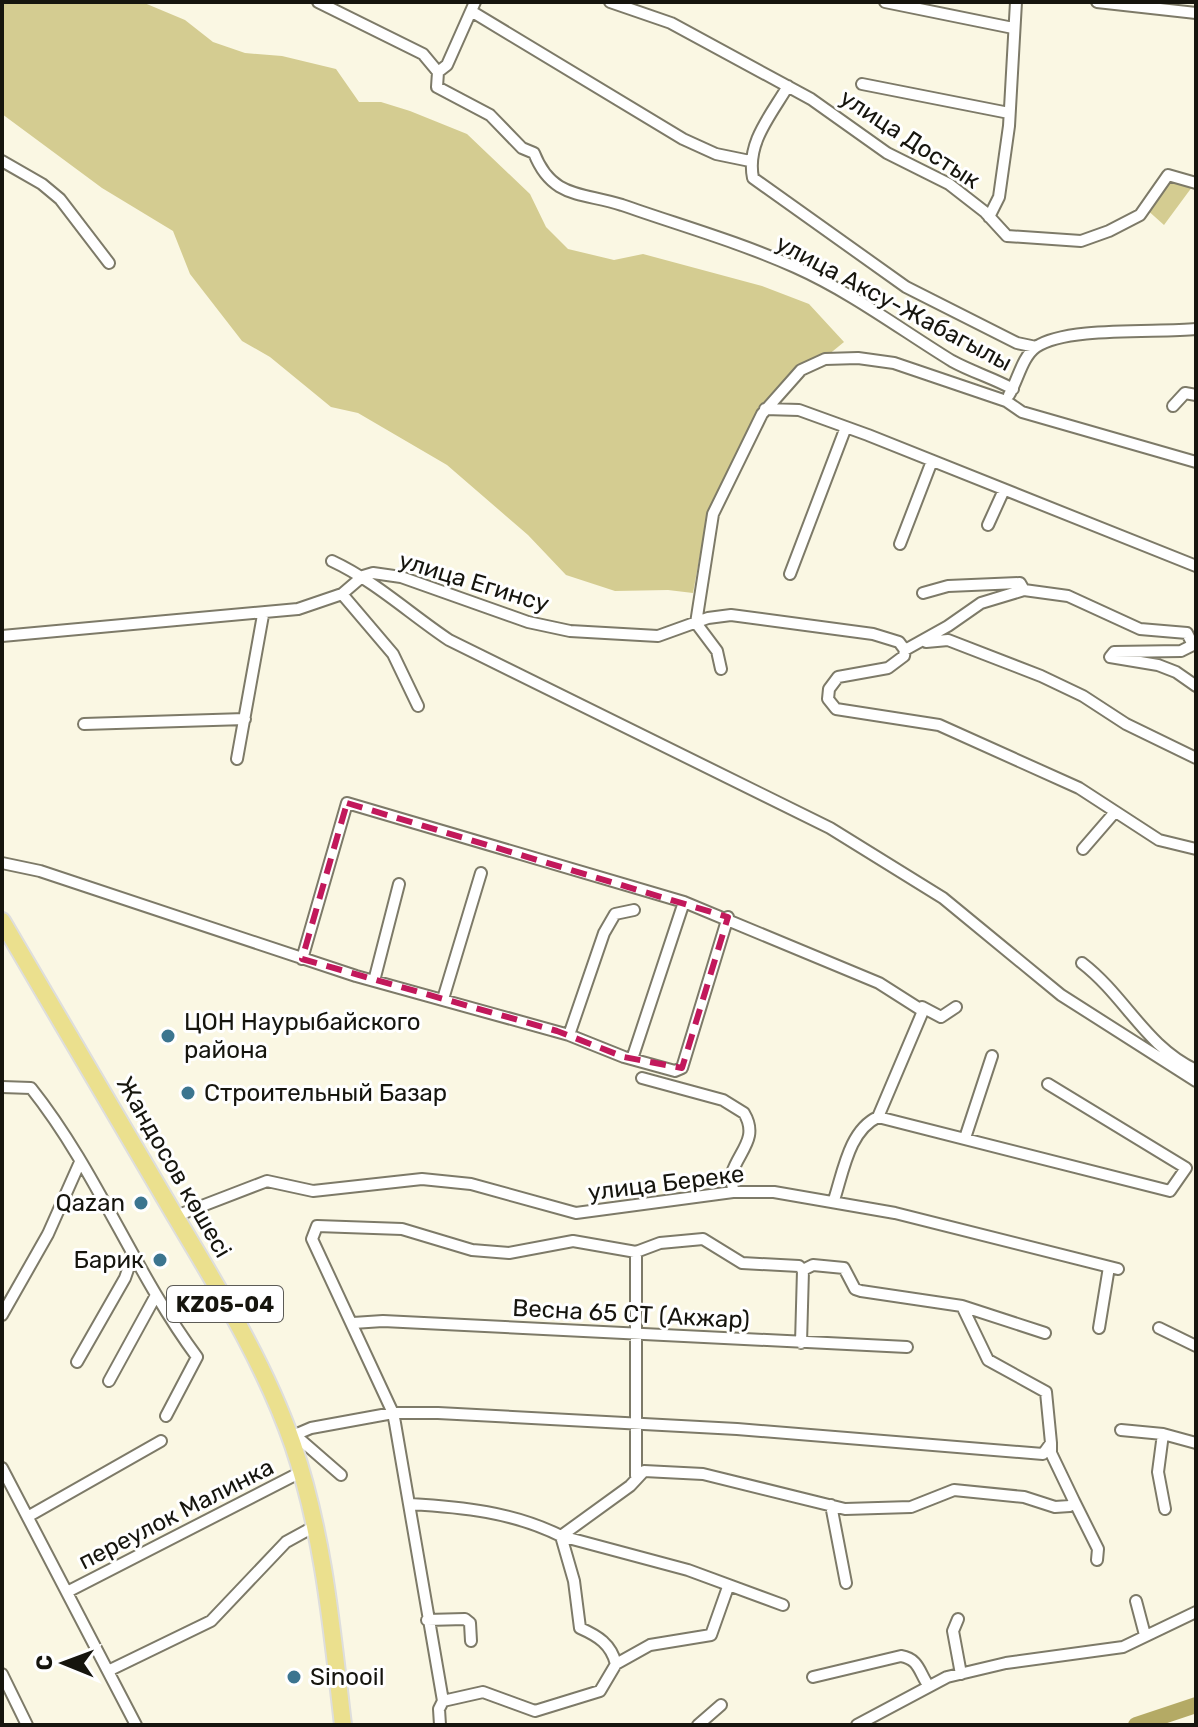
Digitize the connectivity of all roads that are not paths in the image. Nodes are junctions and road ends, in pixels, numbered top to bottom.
1 (318, 2) edge
2 (610, 2) edge
3 (885, 2) edge
4 (1016, 2) edge
5 (1097, 2) edge
6 (624, 4) edge
7 (473, 6) edge
8 (1196, 13) edge
9 (1013, 28) junction
10 (438, 72) junction
11 (862, 84) dead end
12 (788, 86) junction
13 (1009, 113) junction
14 (2, 161) edge
15 (750, 161) junction
16 (1196, 183) edge
17 (989, 217) junction
18 (109, 263) dead end
19 (1196, 329) edge
20 (1032, 351) junction
21 (1013, 389) junction
22 (1196, 395) edge
23 (1006, 401) junction
24 (1173, 406) dead end
25 (765, 409) junction
26 (846, 427) junction
27 (932, 461) junction
28 (1196, 462) edge
29 (1003, 492) junction
30 (988, 525) dead end
31 (900, 544) dead end
32 (332, 561) dead end
33 (1196, 566) edge
34 (790, 574) dead end
35 (363, 576) junction
36 (1024, 590) junction
37 (923, 593) dead end
38 (342, 594) junction
39 (263, 615) junction
40 (696, 623) junction
41 (946, 635) junction
42 (2, 636) edge
43 (909, 648) junction
44 (721, 669) dead end
45 (1196, 686) edge
46 (418, 706) dead end
47 (245, 719) junction
48 (84, 724) dead end
49 (1196, 758) edge
50 (237, 759) dead end
51 (1115, 812) junction
52 (1083, 849) dead end
53 (1196, 849) edge
54 (2, 863) edge
55 (481, 873) dead end
56 (399, 884) dead end
57 (684, 902) junction
58 (634, 910) dead end
59 (728, 917) junction
60 (2, 921) edge
61 (302, 959) junction
62 (1082, 963) dead end
63 (374, 981) junction
64 (443, 999) junction
65 (956, 1007) dead end
66 (924, 1010) junction
67 (569, 1035) junction
68 (992, 1056) dead end
69 (632, 1059) junction
70 (1196, 1070) edge
71 (642, 1078) dead end
72 (1196, 1081) edge
73 (1048, 1084) dead end
74 (2, 1087) edge
75 (878, 1117) junction
76 (965, 1138) junction
77 (80, 1162) junction
78 (733, 1192) junction
79 (834, 1200) junction
80 (176, 1216) junction
81 (636, 1252) junction
82 (133, 1255) junction
83 (803, 1270) junction
84 (155, 1297) junction
85 (962, 1306) junction
86 (2, 1315) edge
87 (353, 1323) junction
88 (1099, 1328) dead end
89 (1159, 1328) dead end
90 (1045, 1333) dead end
91 (636, 1335) junction
92 (801, 1343) junction
93 (1196, 1346) edge
94 (907, 1347) dead end
95 (77, 1362) dead end
96 (109, 1381) dead end
97 (393, 1413) junction
98 (166, 1416) dead end
99 (635, 1423) junction
100 (1121, 1430) dead end
101 (1163, 1434) junction
102 (292, 1436) junction
103 (161, 1441) dead end
104 (1196, 1443) edge
105 (1048, 1456) junction
106 (3, 1469) edge
107 (639, 1471) junction
108 (301, 1472) junction
109 (341, 1475) dead end
110 (1074, 1501) junction
111 (410, 1504) junction
112 (831, 1505) junction
113 (1165, 1509) dead end
114 (29, 1516) junction
115 (315, 1526) junction
116 (561, 1536) junction
117 (1097, 1560) dead end
118 (846, 1583) dead end
119 (728, 1587) junction
120 (69, 1591) junction
121 (1136, 1601) dead end
122 (783, 1605) dead end
123 (1196, 1612) edge
124 (958, 1619) dead end
125 (427, 1620) junction
126 (1145, 1635) junction
127 (471, 1641) dead end
128 (616, 1664) junction
129 (108, 1671) junction
130 (2, 1674) edge
131 (961, 1674) junction
132 (813, 1677) dead end
133 (928, 1685) junction
134 (443, 1701) junction
135 (721, 1705) dead end
136 (27, 1725) edge
137 (136, 1725) edge
138 (343, 1725) edge
139 (440, 1725) edge
140 (698, 1725) edge
141 (857, 1725) edge

1 - 10 street, улица Аксу-Жабагылы
2 - 6 street, улица Достык
3 - 9 street
4 - 9 street
5 - 8 street
6 - 12 street, улица Достык
7 - 10 street
7 - 15 street
9 - 13 street
10 - 21 street, улица Аксу-Жабагылы
11 - 13 street
12 - 15 street
12 - 17 street, улица Достык
13 - 17 street
14 - 18 street
15 - 20 street
16 - 17 street, улица Достык
19 - 20 street
20 - 21 street
21 - 23 street
22 - 24 street
23 - 25 street
23 - 28 street
25 - 26 street
25 - 40 street
26 - 27 street
26 - 34 street
27 - 29 street
27 - 31 street
29 - 30 street
29 - 33 street
32 - 35 street
35 - 38 street, улица Егинсу
35 - 40 street, улица Егинсу
35 - 72 street
36 - 37 street
36 - 41 street
36 - 45 street
38 - 39 street, улица Егинсу
38 - 46 street
39 - 42 street, улица Егинсу
39 - 47 street
40 - 43 street, улица Егинсу
40 - 44 street
41 - 43 street
41 - 49 street
43 - 51 street
47 - 48 street
47 - 50 street
51 - 52 street
51 - 53 street
54 - 61 street
55 - 64 street
56 - 63 street
57 - 59 street
57 - 61 street
57 - 69 street
58 - 67 street
59 - 66 street
59 - 69 street
60 - 80 main road, Жандосов көшесі / KZ05-04
61 - 63 street
62 - 70 street
63 - 64 street
64 - 67 street
65 - 66 street
66 - 75 street
67 - 69 street
68 - 76 street
71 - 78 street
73 - 76 street
74 - 77 street
75 - 76 street
75 - 79 street
77 - 82 street
77 - 86 street
78 - 79 street, улица Береке
78 - 80 street, улица Береке
79 - 88 street, улица Береке
80 - 102 main road, Жандосов көшесі / KZ05-04
81 - 83 street
81 - 87 street
81 - 91 street
82 - 84 street
82 - 95 street
83 - 85 street
83 - 92 street
84 - 96 street
84 - 98 street
85 - 90 street
85 - 105 street
87 - 91 street, Весна 65 СТ (Акжар)
87 - 97 street
89 - 93 street
91 - 92 street, Весна 65 СТ (Акжар)
91 - 99 street
92 - 94 street, Весна 65 СТ (Акжар)
97 - 99 street
97 - 102 street
97 - 111 street
99 - 105 street
99 - 107 street
100 - 101 street
101 - 104 street
101 - 113 street
102 - 108 main road, Жандосов көшесі / KZ05-04
102 - 109 street
103 - 114 street
105 - 110 street
106 - 114 street
107 - 112 street
107 - 116 street
108 - 115 main road, Жандосов көшесі / KZ05-04
108 - 120 street, переулок Малинка
110 - 112 street
110 - 117 street
111 - 116 street
111 - 125 street
112 - 118 street
114 - 120 street
115 - 129 street
115 - 138 main road, Жандосов көшесі / KZ05-04
116 - 119 street
116 - 128 street
119 - 122 street
119 - 128 street
120 - 129 street
121 - 126 street
123 - 126 street
124 - 131 street
125 - 127 street
125 - 134 street
126 - 131 street
128 - 134 street
129 - 137 street
130 - 136 street
131 - 133 street
132 - 133 street
133 - 141 street
134 - 139 street
135 - 140 street

